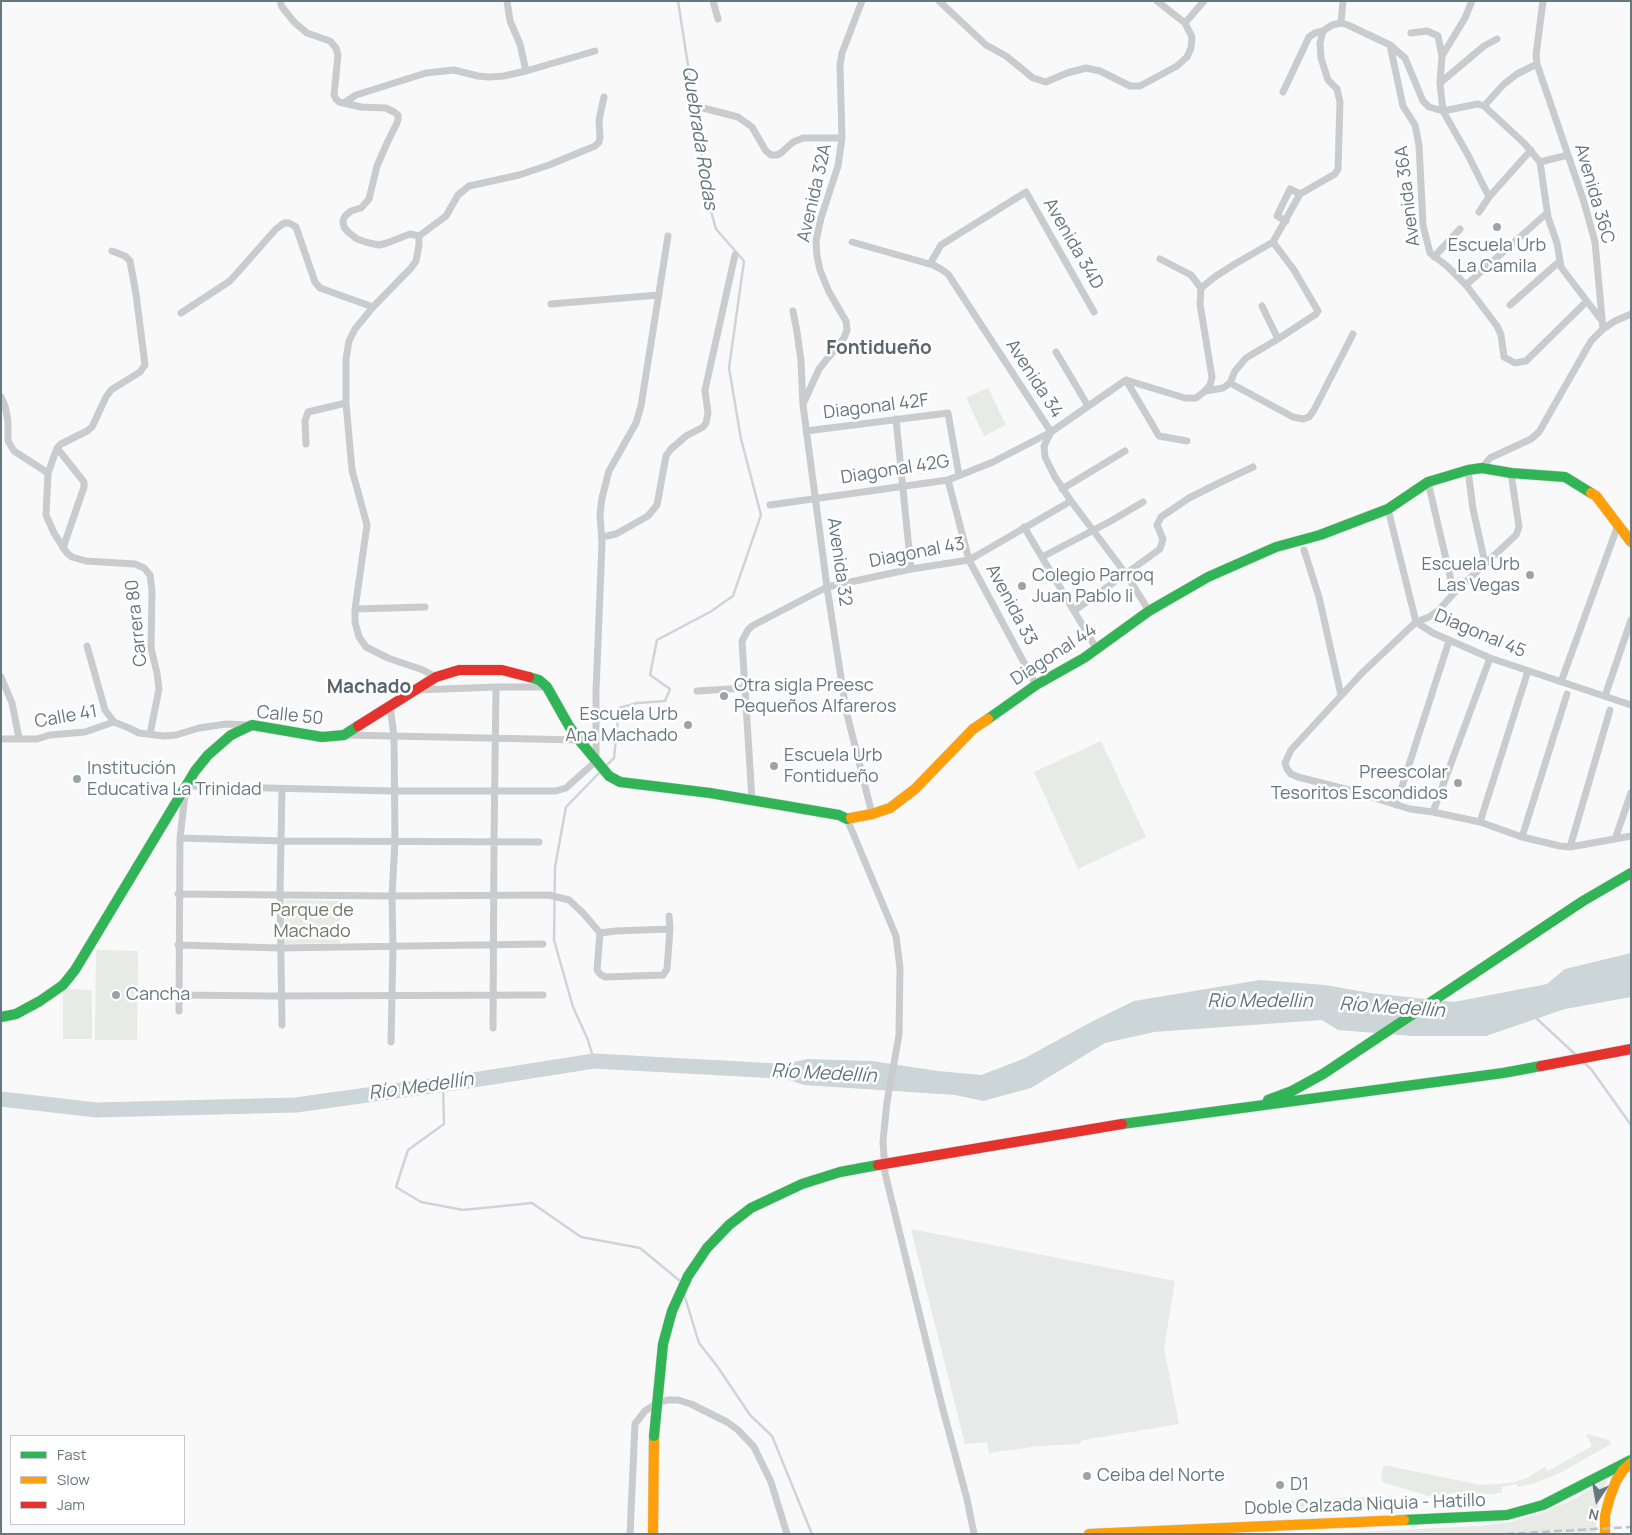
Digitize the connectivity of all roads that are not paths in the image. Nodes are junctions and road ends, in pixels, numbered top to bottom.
1 (280, 1) edge
2 (507, 1) edge
3 (713, 1) edge
4 (862, 1) edge
5 (939, 1) edge
6 (1157, 1) edge
7 (1204, 1) edge
8 (1343, 1) edge
9 (1472, 1) edge
10 (1543, 1) edge
11 (718, 19) dead end
12 (1340, 23) junction
13 (1185, 24) junction
14 (1323, 31) junction
15 (1411, 33) dead end
16 (1497, 39) dead end
17 (1390, 45) junction
18 (595, 51) dead end
19 (1442, 56) junction
20 (1537, 64) junction
21 (526, 71) junction
22 (1440, 83) junction
23 (1283, 92) dead end
24 (604, 97) dead end
25 (344, 103) junction
26 (1484, 106) junction
27 (703, 108) dead end
28 (1443, 111) junction
29 (842, 138) junction
30 (1531, 150) junction
31 (1568, 155) junction
32 (1540, 162) junction
33 (1300, 194) junction
34 (1489, 197) junction
35 (1479, 212) dead end
36 (1547, 212) junction
37 (1286, 221) junction
38 (1460, 229) dead end
39 (419, 236) junction
40 (668, 236) dead end
41 (852, 242) dead end
42 (1273, 242) junction
43 (112, 251) dead end
44 (735, 255) dead end
45 (1434, 257) junction
46 (1160, 258) dead end
47 (1560, 261) junction
48 (930, 264) junction
49 (1466, 285) junction
50 (1201, 288) junction
51 (659, 294) junction
52 (1586, 302) junction
53 (551, 304) dead end
54 (1510, 305) dead end
55 (1262, 306) dead end
56 (373, 307) junction
57 (793, 311) dead end
58 (1094, 312) dead end
59 (181, 313) dead end
60 (1631, 314) edge
61 (1603, 325) junction
62 (1353, 334) dead end
63 (1278, 339) junction
64 (1056, 352) dead end
65 (1126, 380) junction
66 (1230, 383) junction
67 (1205, 391) junction
68 (1, 397) edge
69 (346, 403) junction
70 (803, 405) junction
71 (1088, 406) junction
72 (896, 420) junction
73 (806, 431) junction
74 (1051, 432) junction
75 (1187, 441) dead end
76 (306, 444) dead end
77 (57, 448) junction
78 (1125, 451) dead end
79 (1253, 467) dead end
80 (1482, 468) junction
81 (1468, 470) junction
82 (48, 473) junction
83 (1511, 473) junction
84 (959, 475) junction
85 (948, 480) junction
86 (1428, 482) junction
87 (904, 487) junction
88 (1062, 489) junction
89 (816, 498) junction
90 (1071, 502) junction
91 (1143, 502) dead end
92 (770, 505) dead end
93 (1388, 509) junction
94 (1618, 525) junction
95 (1024, 527) junction
96 (1094, 530) junction
97 (602, 537) junction
98 (1631, 542) edge
99 (63, 548) junction
100 (1304, 550) dead end
101 (1042, 557) junction
102 (969, 560) junction
103 (1485, 563) junction
104 (911, 569) junction
105 (1126, 574) junction
106 (827, 587) junction
107 (1454, 593) junction
108 (425, 607) dead end
109 (354, 609) junction
110 (1074, 611) junction
111 (1149, 611) junction
112 (1631, 620) edge
113 (1416, 622) junction
114 (1449, 641) junction
115 (88, 646) dead end
116 (1096, 648) junction
117 (1490, 658) junction
118 (1528, 671) junction
119 (1, 677) edge
120 (436, 677) junction
121 (1561, 682) junction
122 (1036, 685) junction
123 (496, 687) junction
124 (547, 687) junction
125 (745, 688) junction
126 (417, 690) junction
127 (697, 691) dead end
128 (1567, 694) dead end
129 (1341, 695) junction
130 (1605, 696) junction
131 (1631, 705) edge
132 (390, 706) junction
133 (1610, 710) dead end
134 (114, 722) junction
135 (252, 725) junction
136 (150, 734) junction
137 (344, 735) junction
138 (394, 736) junction
139 (19, 738) junction
140 (496, 738) junction
141 (1, 739) edge
142 (579, 740) junction
143 (598, 764) junction
144 (186, 786) junction
145 (282, 789) junction
146 (393, 791) junction
147 (495, 792) junction
148 (1631, 793) edge
149 (752, 800) junction
150 (1396, 805) junction
151 (1433, 812) junction
152 (872, 814) junction
153 (847, 818) junction
154 (1480, 822) junction
155 (1631, 836) edge
156 (1522, 837) junction
157 (180, 838) junction
158 (1616, 839) junction
159 (282, 840) junction
160 (394, 841) junction
161 (494, 842) junction
162 (539, 842) dead end
163 (1570, 847) junction
164 (1631, 872) edge
165 (178, 894) junction
166 (280, 894) junction
167 (392, 896) junction
168 (493, 896) junction
169 (669, 916) dead end
170 (670, 929) junction
171 (600, 933) junction
172 (543, 944) dead end
173 (178, 945) junction
174 (494, 946) junction
175 (393, 947) junction
176 (280, 948) junction
177 (179, 995) junction
178 (392, 995) junction
179 (493, 995) junction
180 (543, 995) dead end
181 (280, 996) junction
182 (179, 1011) dead end
183 (1, 1017) edge
184 (282, 1025) dead end
185 (493, 1028) dead end
186 (391, 1042) dead end
187 (1631, 1049) edge
188 (1254, 1106) junction
189 (1631, 1461) edge
190 (630, 1534) edge
191 (653, 1534) edge
192 (787, 1534) edge
193 (974, 1534) edge
194 (1089, 1534) edge
195 (1605, 1534) edge

1 - 25 street
2 - 21 street
3 - 11 street
4 - 29 street, Avenida 32A
5 - 13 street
6 - 13 street
7 - 13 street
8 - 12 street
9 - 19 street
10 - 20 street, Avenida 36C
12 - 14 street
12 - 17 street
14 - 23 street
14 - 33 street
15 - 19 street
16 - 22 street
17 - 28 street
17 - 45 street, Avenida 36A
18 - 21 street
19 - 22 street
20 - 26 street
20 - 31 street, Avenida 36C
21 - 25 street
22 - 28 street
24 - 39 street
25 - 39 street
26 - 28 street
26 - 30 street
27 - 29 street
28 - 34 street
29 - 70 street, Avenida 32A
30 - 32 street
30 - 34 street
31 - 32 street
31 - 61 street, Avenida 36C
32 - 36 street
33 - 37 street
33 - 37 street
34 - 35 street
36 - 47 street
36 - 49 street
37 - 42 street
38 - 45 street
39 - 56 street
40 - 51 street
41 - 48 street, Avenida 34
42 - 50 street
42 - 63 street
43 - 77 street
44 - 97 street
45 - 49 street, Avenida 36A
46 - 50 street
47 - 52 street
47 - 54 street
48 - 58 street, Avenida 34D
48 - 74 street, Avenida 34
49 - 52 street, Avenida 36A
50 - 67 street
51 - 53 street
51 - 97 street
52 - 61 street
55 - 63 street
56 - 59 street
56 - 69 street
57 - 70 street, Avenida 32
60 - 61 street
61 - 80 street
62 - 66 street
63 - 66 street
64 - 71 street
65 - 67 street
65 - 71 street, Diagonal 42G
65 - 75 street
66 - 67 street
68 - 82 street
69 - 76 street
69 - 109 street
70 - 73 street, Avenida 32
71 - 74 street, Diagonal 42G
72 - 73 street, Diagonal 42F
72 - 84 street, Diagonal 42F
72 - 87 street
73 - 89 street, Avenida 32
74 - 84 street, Diagonal 42G
74 - 88 street, Avenida 34
77 - 82 street
77 - 99 street
78 - 88 street
79 - 105 street
80 - 81 main road, Diagonal 44
80 - 83 main road, Diagonal 44
81 - 86 main road, Diagonal 44
81 - 103 street
82 - 99 street
83 - 94 main road, Diagonal 44
83 - 103 street
84 - 85 street, Diagonal 42G
85 - 87 street, Diagonal 42G
85 - 102 street, Avenida 33
86 - 93 main road, Diagonal 44
86 - 107 street
87 - 89 street, Diagonal 42G
87 - 104 street
88 - 90 street, Avenida 34
89 - 92 street, Diagonal 42G
89 - 106 street, Avenida 32
90 - 95 street, Diagonal 43
90 - 96 street, Avenida 34
91 - 96 street
93 - 111 main road, Diagonal 44
93 - 113 street
94 - 98 main road, Diagonal 44
94 - 121 street
95 - 101 street
95 - 102 street, Diagonal 43
96 - 101 street
96 - 105 street, Avenida 34
97 - 143 street
99 - 136 street, Carrera 80
100 - 129 street
101 - 110 street
102 - 104 street, Diagonal 43
102 - 122 street, Avenida 33
103 - 107 street
104 - 106 street, Diagonal 43
105 - 110 street
105 - 111 street, Avenida 34
106 - 125 street, Diagonal 43
106 - 152 street, Avenida 32
107 - 113 street
108 - 109 street
109 - 120 street
110 - 116 street
111 - 116 main road, Diagonal 44
112 - 130 street
113 - 114 street, Diagonal 45
113 - 129 street, Diagonal 45
114 - 117 street, Diagonal 45
114 - 150 street
115 - 134 street
116 - 122 main road, Diagonal 44
117 - 118 street, Diagonal 45
117 - 151 street
118 - 121 street, Diagonal 45
118 - 154 street
119 - 139 street
120 - 124 main road, Calle 50
120 - 126 main road, Calle 50
121 - 130 street, Diagonal 45
122 - 152 main road, Diagonal 44
123 - 124 street
123 - 126 street
123 - 140 street
124 - 142 main road
125 - 127 street
125 - 149 street
126 - 132 main road, Calle 50
128 - 156 street
129 - 150 street, Diagonal 45
130 - 131 street, Diagonal 45
132 - 137 main road, Calle 50
132 - 138 street
133 - 163 street
134 - 136 street, Calle 41
134 - 139 street, Calle 41
135 - 136 street, Calle 41
135 - 137 main road, Calle 50
135 - 144 main road, Calle 50
137 - 138 street
138 - 140 street
138 - 146 street
139 - 141 street, Calle 41
140 - 142 street
140 - 147 street
142 - 143 main road
143 - 147 street
143 - 149 main road, Diagonal 44
144 - 145 street
144 - 157 street
144 - 183 main road, Calle 50
145 - 146 street
145 - 159 street
146 - 147 street
146 - 160 street
147 - 161 street
148 - 158 street
149 - 153 main road, Diagonal 44
150 - 151 street
151 - 154 street
152 - 153 main road, Diagonal 44
153 - 193 street
154 - 156 street
155 - 158 street
156 - 163 street
157 - 159 street
157 - 165 street
158 - 163 street
159 - 160 street
159 - 166 street
160 - 161 street
160 - 167 street
161 - 162 street
161 - 168 street
164 - 188 main road
165 - 166 street
165 - 173 street
166 - 167 street
166 - 176 street
167 - 168 street
167 - 175 street
168 - 171 street
168 - 174 street
169 - 170 street
170 - 171 street
170 - 171 street
172 - 174 street
173 - 176 street
173 - 177 street
174 - 175 street
174 - 179 street
175 - 176 street
175 - 178 street
176 - 181 street
177 - 181 street
177 - 182 street
178 - 179 street
178 - 181 street
178 - 186 street
179 - 180 street
179 - 185 street
181 - 184 street
187 - 188 main road
188 - 191 main road, bridge
189 - 194 main road, Doble Calzada Niquia - Hatillo
189 - 195 main road
190 - 192 street

